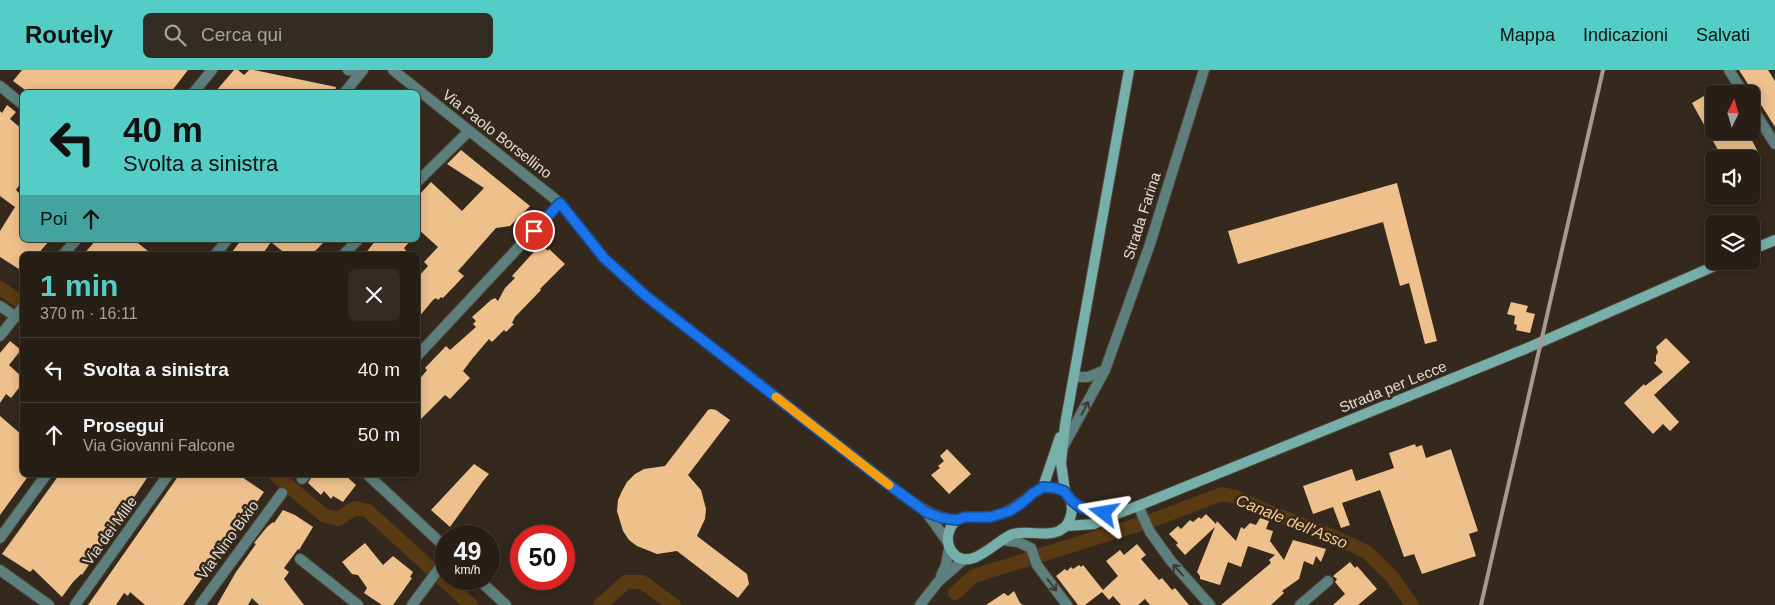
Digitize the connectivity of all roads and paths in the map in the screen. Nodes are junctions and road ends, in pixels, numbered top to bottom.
1 (212, 70) edge
2 (348, 70) edge
3 (392, 70) edge
4 (1129, 70) edge
5 (1204, 70) edge
6 (1729, 70) edge
7 (362, 71) edge
8 (1738, 85) edge
9 (0, 86) edge
10 (196, 90) edge
11 (347, 90) edge
12 (417, 90) edge
13 (420, 92) edge
14 (20, 102) edge
15 (1760, 120) edge
16 (469, 131) junction
17 (1775, 144) edge
18 (420, 179) edge
19 (560, 203) junction
20 (74, 242) edge
21 (225, 242) edge
22 (356, 242) edge
23 (1774, 243) edge
24 (1760, 247) edge
25 (66, 252) edge
26 (217, 252) edge
27 (346, 252) edge
28 (1705, 270) edge
29 (0, 306) edge
30 (20, 312) edge
31 (0, 336) edge
32 (420, 352) edge
33 (1105, 370) junction
34 (1075, 377) junction
35 (1065, 425) junction
36 (1064, 445) junction
37 (45, 477) edge
38 (167, 477) edge
39 (370, 477) edge
40 (1043, 487) junction
41 (1064, 491) junction
42 (282, 493) dead end
43 (1071, 500) junction
44 (1140, 511) junction
45 (926, 512) junction
46 (1116, 514) junction
47 (957, 520) junction
48 (1067, 526) junction
49 (0, 538) edge
50 (435, 538) edge
51 (1002, 540) junction
52 (948, 545) junction
53 (300, 559) dead end
54 (963, 560) junction
55 (0, 570) edge
56 (435, 574) edge
57 (1328, 581) dead end
58 (938, 582) junction
59 (490, 590) edge
60 (49, 605) edge
61 (75, 605) edge
62 (200, 605) edge
63 (358, 605) edge
64 (412, 605) edge
65 (506, 605) edge
66 (920, 605) edge
67 (1067, 605) edge
68 (1210, 605) edge
69 (1300, 605) edge

1 - 10 street
2 - 7 street
3 - 12 street, Via Paolo Borsellino
4 - 34 main road
5 - 33 street, Strada Farina
6 - 8 street
7 - 11 street
9 - 14 street
13 - 16 street, Via Paolo Borsellino
15 - 17 street
16 - 18 street
16 - 19 street, Via Paolo Borsellino
19 - 32 street
19 - 45 street, Via Paolo Borsellino
20 - 25 street
21 - 26 street
22 - 27 street
23 - 24 main road
28 - 44 main road, Strada per Lecce
29 - 30 street
30 - 31 street
33 - 34 street
36 -> 33 street, Strada Farina
34 - 35 main road
35 - 36 main road
35 - 40 main road
36 - 41 main road
37 - 49 street
38 - 61 street, Via dei Mille
39 - 50 street
40 - 41 main road
40 - 47 main road
41 - 43 main road
42 - 62 street, Via Nino Bixio
43 - 46 main road
43 - 48 main road
44 - 46 main road, Strada per Lecce
68 -> 44 street
45 - 47 street
45 - 52 street
46 - 48 main road, Strada per Lecce
47 - 52 main road
48 - 51 main road, Strada per Lecce
51 - 54 main road, Strada per Lecce
51 -> 67 street
52 - 54 main road
52 - 58 street
53 - 63 street
54 - 58 street
55 - 60 street
56 - 64 street
57 - 69 street
58 - 66 street
59 - 65 street

